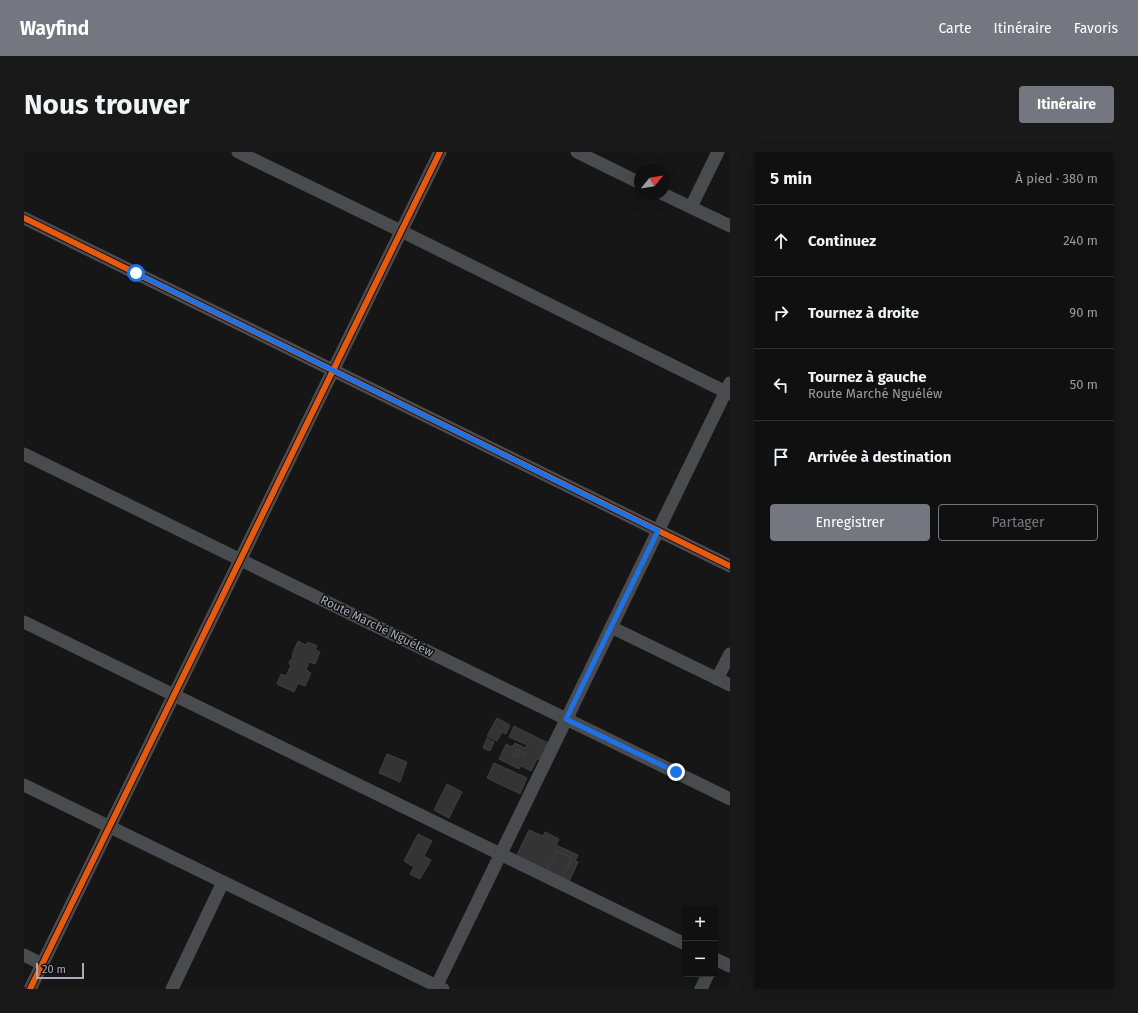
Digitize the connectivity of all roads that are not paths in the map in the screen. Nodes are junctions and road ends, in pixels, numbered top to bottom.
1 (238, 152) edge
2 (440, 152) edge
3 (577, 152) edge
4 (718, 152) edge
5 (591, 155) edge
6 (634, 180) edge
7 (670, 197) edge
8 (690, 207) junction
9 (24, 218) edge
10 (730, 226) edge
11 (401, 231) junction
12 (333, 370) junction
13 (729, 390) edge
14 (24, 454) edge
15 (658, 531) junction
16 (240, 560) junction
17 (730, 566) edge
18 (24, 622) edge
19 (611, 627) junction
20 (730, 654) edge
21 (717, 679) junction
22 (730, 685) edge
23 (174, 695) junction
24 (566, 719) junction
25 (24, 784) edge
26 (730, 799) edge
27 (110, 826) junction
28 (500, 854) junction
29 (223, 882) junction
30 (682, 943) edge
31 (24, 956) edge
32 (718, 960) edge
33 (42, 964) junction
34 (730, 966) edge
35 (707, 977) edge
36 (438, 988) edge
37 (30, 989) edge
38 (172, 989) edge
39 (701, 989) edge

1 - 11 street
2 - 11 street
3 - 5 street
4 - 8 street
5 - 6 street
7 - 8 street
8 - 10 street
9 - 12 street
11 - 12 street
11 - 13 street
12 - 15 street
12 - 16 street
13 - 15 street
14 - 16 street, Route Marché Nguéléw
15 - 17 street
15 - 19 street
16 - 23 street
16 - 24 street, Route Marché Nguéléw
18 - 23 street
19 - 21 street
19 - 24 street
20 - 21 street
21 - 22 street
23 - 27 street
23 - 28 street
24 - 26 street, Route Marché Nguéléw
24 - 28 street
25 - 27 street
27 - 29 street
27 - 33 street
28 - 30 street
28 - 36 street
29 - 36 street
29 - 38 street
31 - 33 street
32 - 34 street
33 - 37 street
35 - 39 street

